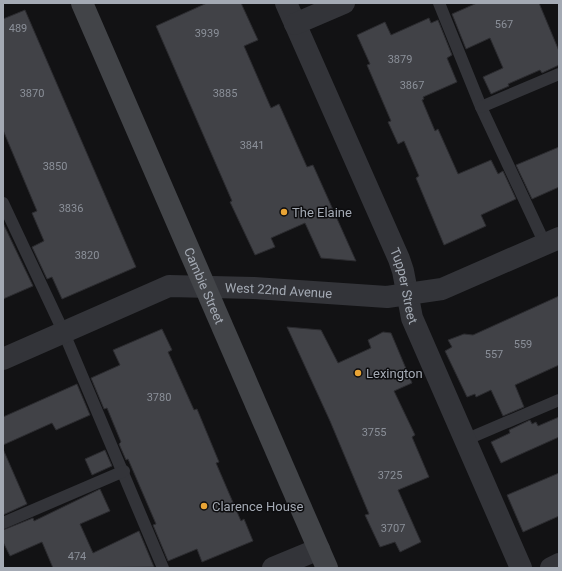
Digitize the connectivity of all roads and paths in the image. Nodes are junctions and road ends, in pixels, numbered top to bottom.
1 (82, 3) edge
2 (286, 3) edge
3 (344, 3) edge
4 (439, 3) edge
5 (295, 24) junction
6 (559, 74) edge
7 (481, 107) junction
8 (3, 202) edge
9 (552, 241) edge
10 (206, 288) junction
11 (408, 294) junction
12 (64, 333) junction
13 (3, 359) edge
14 (559, 400) edge
15 (465, 440) junction
16 (124, 471) junction
17 (3, 523) edge
18 (323, 558) edge
19 (559, 564) edge
20 (163, 568) edge
21 (273, 568) edge
22 (521, 568) edge
23 (551, 568) edge

1 - 10 main road, Cambie Street
2 - 5 street, Tupper Street
3 - 5 street
4 - 7 lane
5 - 11 street, Tupper Street
6 - 7 lane
7 - 9 lane
8 - 12 lane
9 - 11 street, West 22nd Avenue
10 - 11 street, West 22nd Avenue
10 - 12 street, West 22nd Avenue
10 - 18 main road, Cambie Street
11 - 15 street, Tupper Street
12 - 13 street, West 22nd Avenue
12 - 16 lane
14 - 15 lane
15 - 22 street, Tupper Street
16 - 17 lane
16 - 20 lane
18 - 21 street
19 - 23 street

